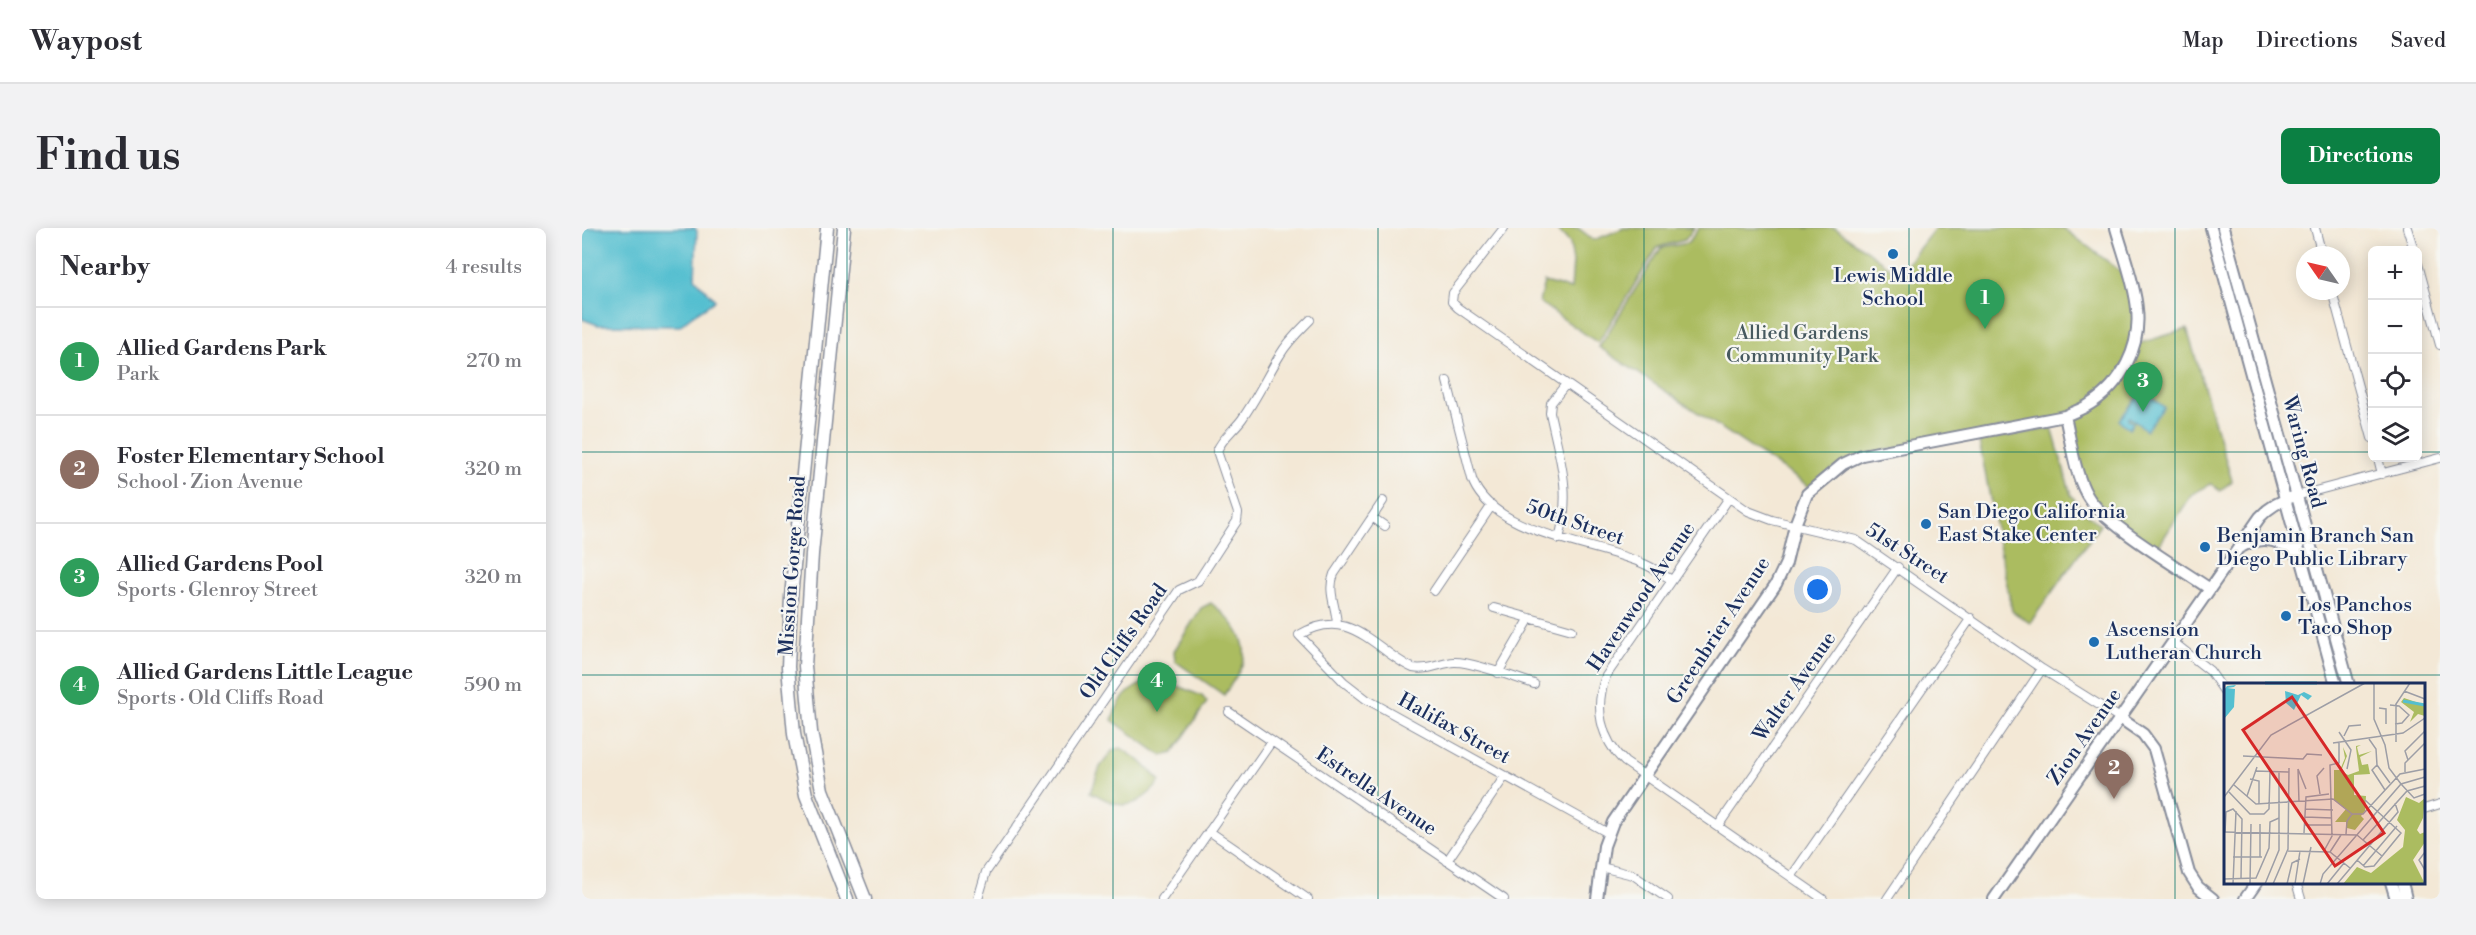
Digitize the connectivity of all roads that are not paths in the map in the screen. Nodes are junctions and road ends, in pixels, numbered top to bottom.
1 (827, 228) edge
2 (844, 228) edge
3 (1504, 228) edge
4 (2116, 228) edge
5 (2211, 228) edge
6 (2223, 228) edge
7 (2315, 228) edge
8 (2407, 228) edge
9 (2320, 246) edge
10 (2413, 246) edge
11 (2422, 279) edge
12 (2335, 300) edge
13 (1310, 320) dead end
14 (2440, 345) edge
15 (1447, 381) dead end
16 (1566, 384) junction
17 (2065, 416) junction
18 (2368, 420) edge
19 (2440, 458) edge
20 (2379, 462) edge
21 (2382, 474) junction
22 (2291, 497) junction
23 (1729, 498) junction
24 (1383, 501) dead end
25 (1492, 505) junction
26 (1372, 518) junction
27 (1795, 525) junction
28 (1385, 526) dead end
29 (1559, 539) junction
30 (2238, 549) junction
31 (2301, 559) junction
32 (1898, 567) junction
33 (1672, 580) junction
34 (2210, 589) junction
35 (1434, 591) dead end
36 (1494, 608) dead end
37 (1530, 618) junction
38 (1971, 618) junction
39 (1337, 624) junction
40 (1572, 630) dead end
41 (2173, 642) junction
42 (2042, 669) junction
43 (1498, 673) junction
44 (2337, 683) edge
45 (2349, 683) edge
46 (1534, 684) dead end
47 (2224, 691) edge
48 (1230, 712) dead end
49 (2120, 718) junction
50 (1272, 741) junction
51 (1505, 776) junction
52 (1644, 776) junction
53 (2440, 804) edge
54 (2425, 809) edge
55 (1718, 826) junction
56 (1209, 831) junction
57 (1608, 833) junction
58 (1447, 861) junction
59 (1601, 867) junction
60 (1791, 877) junction
61 (2256, 884) edge
62 (2297, 884) edge
63 (2392, 884) edge
64 (2402, 884) edge
65 (847, 899) edge
66 (865, 899) edge
67 (978, 899) edge
68 (1162, 899) edge
69 (1308, 899) edge
70 (1504, 899) edge
71 (1597, 899) edge
72 (1668, 899) edge
73 (1823, 899) edge
74 (1887, 899) edge
75 (1994, 899) edge
76 (2213, 899) edge
77 (2245, 899) edge
78 (2301, 899) edge
79 (2396, 899) edge
80 (2406, 899) edge

1 - 65 main road, Mission Gorge Road
2 - 66 main road, Mission Gorge Road
3 - 16 street, 51st Street
4 - 17 main road, Greenbrier Avenue
5 - 22 main road, Waring Road
6 - 22 main road, Waring Road
7 - 9 street
8 - 10 street
11 - 14 street
12 - 18 street
13 - 67 street, Old Cliffs Road
15 - 25 street, 50th Street
16 - 23 street, 51st Street
16 - 29 street
17 - 27 main road, Greenbrier Avenue
17 - 34 main road
19 - 21 street, Zion Avenue
20 - 21 street
21 - 22 street, Zion Avenue
22 - 30 main road, Zion Avenue
22 - 31 main road, Waring Road
22 - 45 main road, Waring Road
23 - 27 street, 51st Street
23 - 33 street, Havenwood Avenue
24 - 26 street
25 - 29 street, 50th Street
25 - 35 street
26 - 28 street
26 - 39 street
27 - 32 street, 51st Street
27 - 52 main road, Greenbrier Avenue
29 - 33 street, 50th Street
30 - 31 main road
30 - 34 main road, Zion Avenue
31 - 44 main road, Waring Road
32 - 38 street, 51st Street
32 - 55 street, Walter Avenue
33 - 52 street, Havenwood Avenue
34 - 41 main road, Zion Avenue
36 - 37 street
37 - 40 street
37 - 43 street
38 - 42 street, 51st Street
38 - 60 street
39 - 43 street
39 - 51 street, Halifax Street
41 - 47 street
41 - 49 main road, Zion Avenue
42 - 49 street, 51st Street
42 - 74 street
43 - 46 street
48 - 50 street, Estrella Avenue
49 - 75 main road, Zion Avenue
49 - 76 main road, 51st Street
50 - 56 street
50 - 58 street, Estrella Avenue
51 - 57 street, Halifax Street
51 - 58 street
52 - 55 street, Havenwood Avenue
52 - 57 main road, Greenbrier Avenue
53 - 54 street
55 - 60 street, Havenwood Avenue
56 - 68 street
56 - 69 street
57 - 59 main road, Greenbrier Avenue
58 - 70 street, Estrella Avenue
59 - 71 main road, Greenbrier Avenue
59 - 72 street
60 - 73 street, Havenwood Avenue
61 - 77 main road
62 - 78 street
63 - 79 main road
64 - 80 main road

